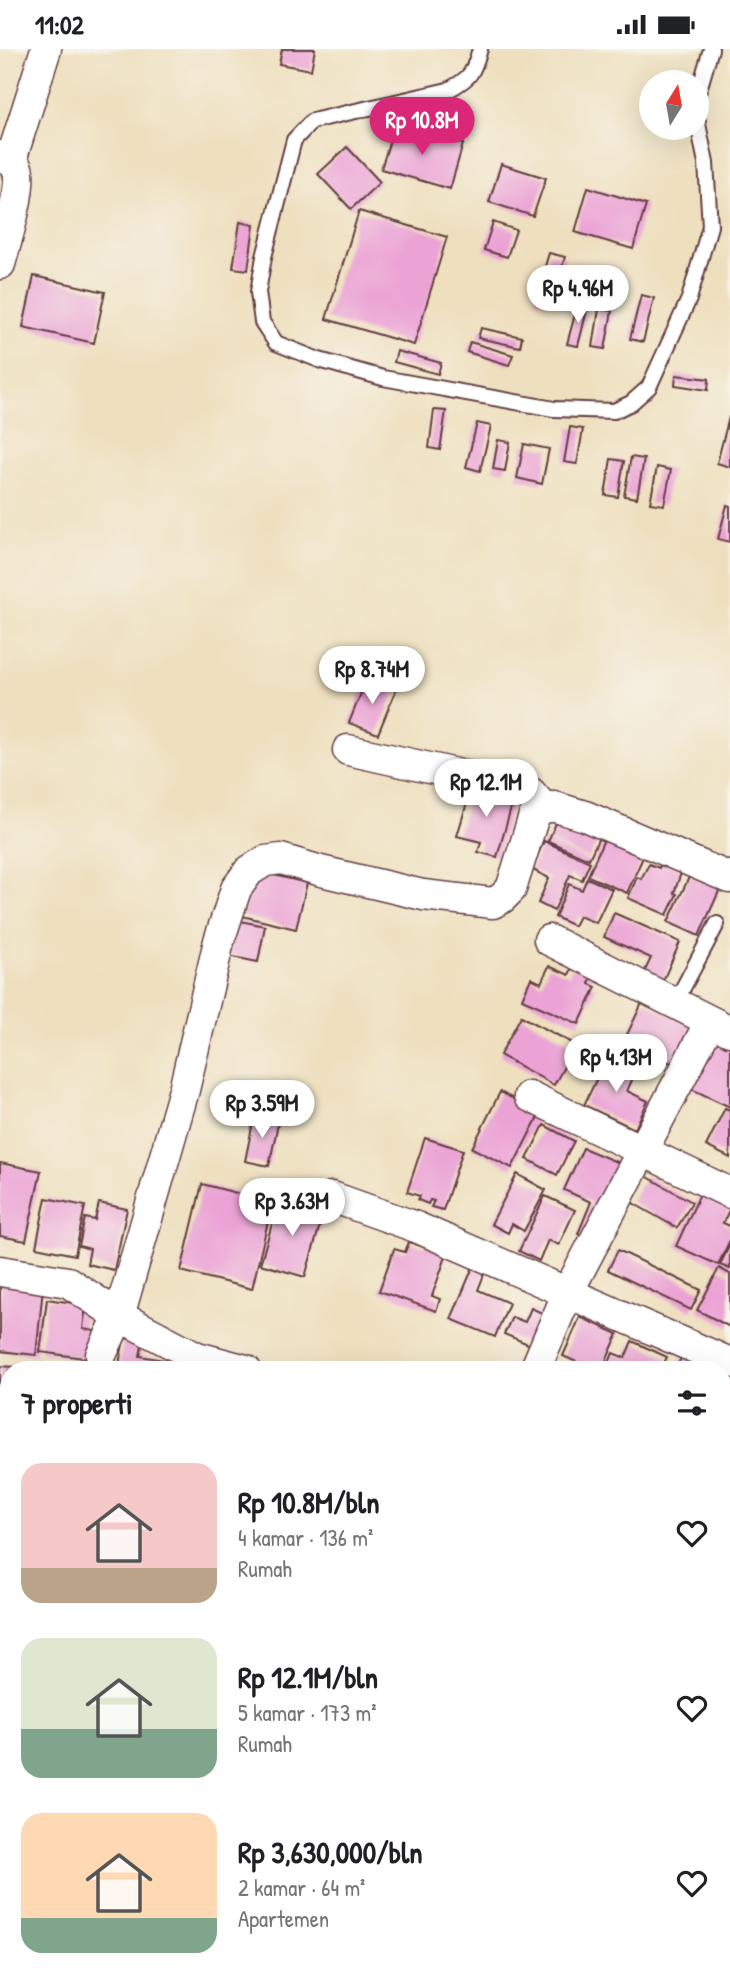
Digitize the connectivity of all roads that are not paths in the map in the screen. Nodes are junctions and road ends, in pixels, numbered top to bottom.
1 (46, 49) edge
2 (480, 49) edge
3 (712, 49) edge
4 (705, 70) edge
5 (701, 140) edge
6 (6, 158) edge
7 (0, 264) edge
8 (348, 750) dead end
9 (543, 807) junction
10 (730, 878) edge
11 (717, 924) dead end
12 (549, 940) dead end
13 (675, 1003) junction
14 (720, 1027) edge
15 (529, 1096) dead end
16 (642, 1151) junction
17 (730, 1193) edge
18 (332, 1197) dead end
19 (0, 1271) edge
20 (568, 1292) junction
21 (118, 1316) junction
22 (102, 1355) dead end
23 (212, 1361) edge
24 (540, 1361) edge
25 (725, 1361) edge

1 - 6 street
2 - 5 lane
3 - 4 lane
6 - 7 street
8 - 9 street
9 - 10 street
9 - 21 street
11 - 13 lane
12 - 13 street
13 - 14 street
14 - 16 street
15 - 16 street
16 - 17 street
16 - 20 street
18 - 20 street
19 - 21 street
20 - 24 street
20 - 25 street
21 - 22 street
21 - 23 street

